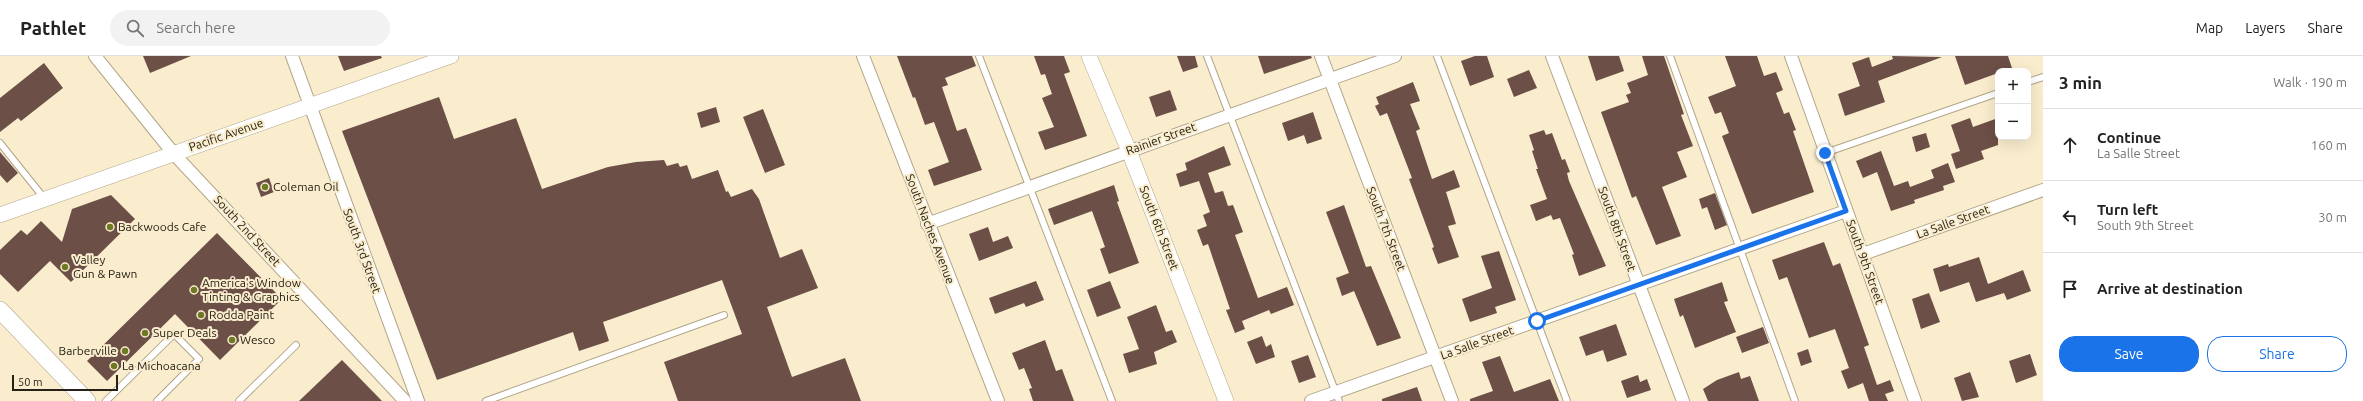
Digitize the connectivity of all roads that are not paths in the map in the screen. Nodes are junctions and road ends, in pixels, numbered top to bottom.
1 (95, 56) edge
2 (292, 56) edge
3 (451, 56) edge
4 (863, 56) edge
5 (979, 56) edge
6 (1090, 56) edge
7 (1207, 56) edge
8 (1321, 56) edge
9 (1395, 56) edge
10 (1437, 56) edge
11 (1552, 56) edge
12 (1670, 56) edge
13 (1791, 56) edge
14 (2043, 77) edge
15 (1330, 79) junction
16 (2031, 81) edge
17 (1995, 94) edge
18 (309, 106) junction
19 (1230, 115) junction
20 (0, 143) edge
21 (1129, 151) junction
22 (1825, 153) junction
23 (174, 154) junction
24 (1029, 187) junction
25 (2043, 190) edge
26 (45, 199) junction
27 (1846, 211) junction
28 (0, 215) edge
29 (927, 224) junction
30 (1741, 248) junction
31 (1863, 254) junction
32 (1637, 284) junction
33 (0, 310) edge
34 (724, 315) dead end
35 (1537, 321) junction
36 (296, 345) dead end
37 (1435, 358) junction
38 (1338, 397) edge
39 (87, 401) edge
40 (106, 401) edge
41 (157, 401) edge
42 (239, 401) edge
43 (405, 401) edge
44 (418, 401) edge
45 (486, 401) edge
46 (998, 401) edge
47 (1112, 401) edge
48 (1226, 401) edge
49 (1311, 401) edge
50 (1452, 401) edge
51 (1567, 401) edge
52 (1683, 401) edge
53 (1795, 401) edge
54 (1915, 401) edge

1 - 23 street, South 2nd Street
2 - 18 street, South 3rd Street
3 - 18 street, Pacific Avenue
4 - 29 street, South Naches Avenue
5 - 24 lane
6 - 21 street, South 6th Street
7 - 19 lane
8 - 15 street, South 7th Street
9 - 15 street, Rainier Street
10 - 35 lane
11 - 32 street, South 8th Street
12 - 30 lane
13 - 22 street, South 9th Street
14 - 16 lane
15 - 19 street, Rainier Street
15 - 37 street, South 7th Street
17 - 22 lane
18 - 23 street, Pacific Avenue
18 - 44 street, South 3rd Street
19 - 21 street, Rainier Street
19 - 38 lane
20 - 26 lane
21 - 24 street, Rainier Street
21 - 48 street, South 6th Street
22 - 27 street, South 9th Street
23 - 26 street, Pacific Avenue
23 - 43 street, South 2nd Street
24 - 29 street, Rainier Street
24 - 47 lane
25 - 31 street, La Salle Street
26 - 28 street, Pacific Avenue
27 - 30 street, La Salle Street
27 - 31 street, South 9th Street
29 - 46 street, South Naches Avenue
30 - 32 street, La Salle Street
30 - 53 lane
31 - 54 street, South 9th Street
32 - 35 street, La Salle Street
32 - 52 street, South 8th Street
33 - 39 main road
34 - 45 lane
35 - 37 street, La Salle Street
35 - 51 lane
36 - 42 lane
37 - 38 street, La Salle Street
37 - 50 street, South 7th Street
38 - 49 street, La Salle Street
40 - 41 lane

